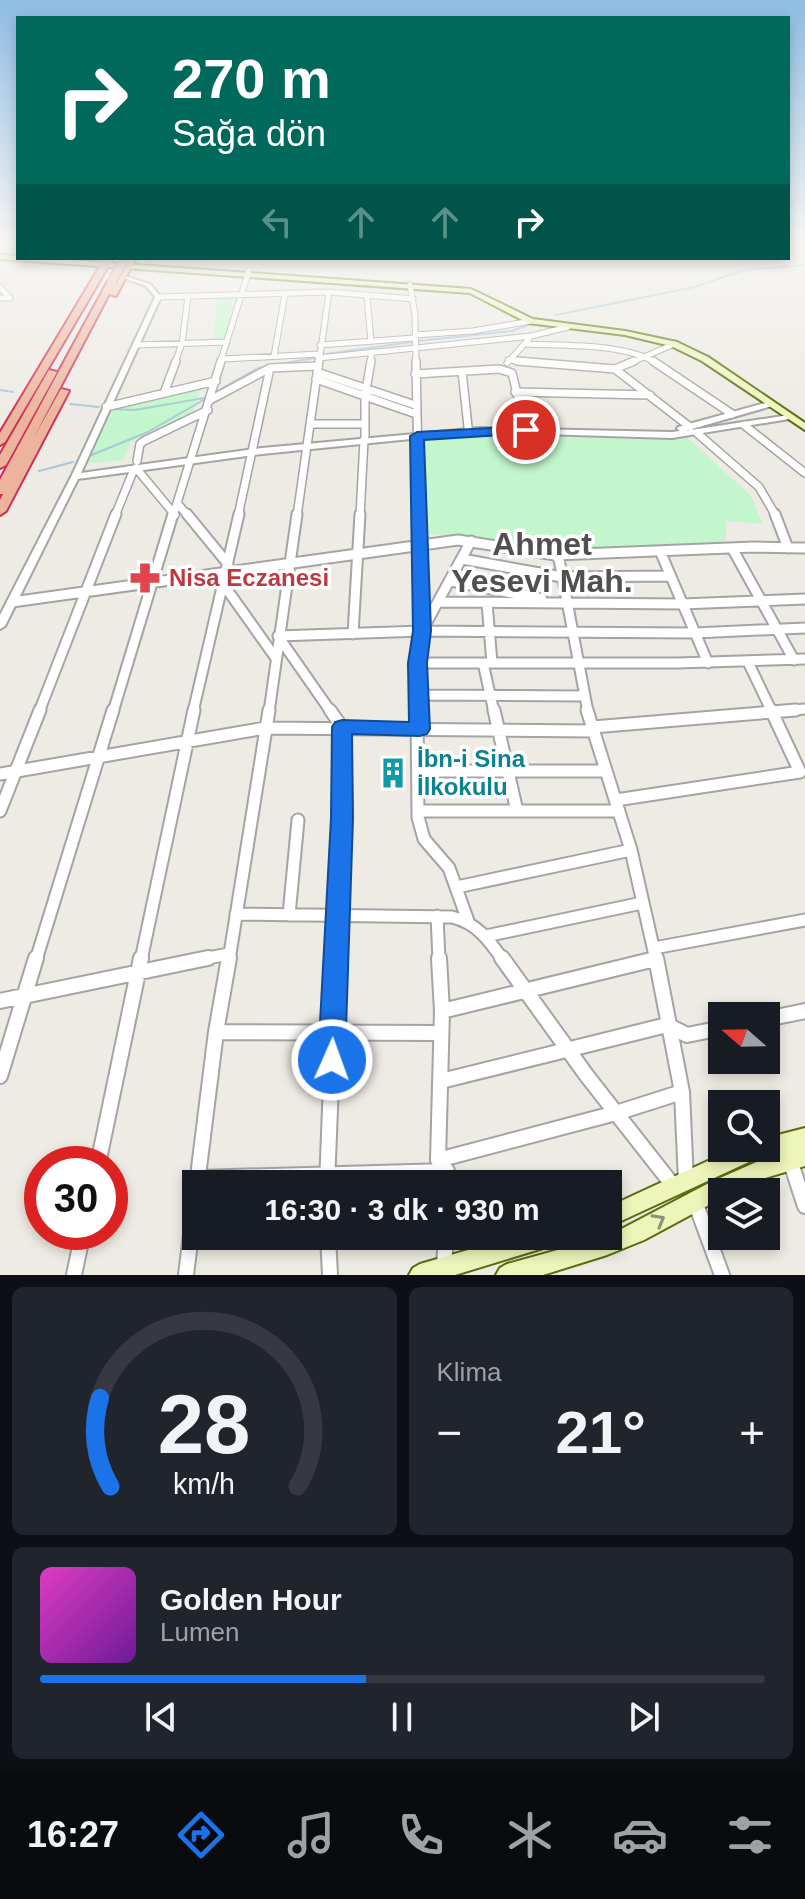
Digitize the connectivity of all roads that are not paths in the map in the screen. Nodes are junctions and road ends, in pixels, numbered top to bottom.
1 (85, 300) edge
2 (101, 300) edge
3 (106, 300) edge
4 (156, 300) edge
5 (187, 300) edge
6 (239, 300) edge
7 (284, 300) edge
8 (328, 300) edge
9 (367, 300) edge
10 (413, 300) edge
11 (492, 300) edge
12 (502, 300) edge
13 (531, 321) junction
14 (568, 327) junction
15 (94, 333) junction
16 (531, 336) junction
17 (227, 342) junction
18 (371, 342) junction
19 (414, 342) junction
20 (182, 343) junction
21 (526, 344) junction
22 (674, 344) junction
23 (136, 345) junction
24 (58, 346) junction
25 (372, 352) junction
26 (274, 356) junction
27 (647, 357) junction
28 (223, 359) junction
29 (508, 360) junction
30 (318, 362) junction
31 (270, 368) junction
32 (615, 369) junction
33 (506, 370) junction
34 (462, 371) junction
35 (415, 374) junction
36 (216, 381) junction
37 (53, 382) junction
38 (366, 392) junction
39 (515, 392) junction
40 (164, 393) junction
41 (650, 395) junction
42 (212, 399) junction
43 (769, 404) junction
44 (106, 407) junction
45 (208, 410) junction
46 (415, 410) junction
47 (732, 414) junction
48 (789, 417) junction
49 (805, 420) edge
50 (310, 424) junction
51 (365, 424) junction
52 (744, 425) junction
53 (468, 427) junction
54 (526, 427) junction
55 (805, 427) edge
56 (694, 430) junction
57 (417, 433) junction
58 (365, 438) junction
59 (0, 442) edge
60 (307, 444) junction
61 (252, 450) junction
62 (193, 457) junction
63 (0, 465) edge
64 (136, 466) junction
65 (77, 473) junction
66 (805, 473) edge
67 (0, 493) edge
68 (178, 504) junction
69 (0, 511) edge
70 (175, 515) junction
71 (471, 541) junction
72 (419, 545) junction
73 (732, 548) junction
74 (788, 548) junction
75 (805, 548) edge
76 (660, 551) junction
77 (357, 554) junction
78 (555, 555) junction
79 (462, 559) junction
80 (289, 564) junction
81 (224, 572) junction
82 (670, 576) junction
83 (562, 577) junction
84 (451, 581) junction
85 (153, 584) junction
86 (86, 593) junction
87 (805, 599) edge
88 (760, 600) junction
89 (12, 602) junction
90 (439, 602) junction
91 (487, 603) junction
92 (565, 604) junction
93 (682, 604) junction
94 (0, 626) edge
95 (777, 628) junction
96 (805, 628) edge
97 (422, 631) junction
98 (489, 632) junction
99 (572, 633) junction
100 (695, 633) junction
101 (353, 634) junction
102 (278, 636) junction
103 (275, 657) junction
104 (805, 659) edge
105 (794, 660) junction
106 (748, 662) junction
107 (417, 663) junction
108 (488, 663) junction
109 (576, 663) junction
110 (708, 663) junction
111 (418, 695) junction
112 (490, 696) junction
113 (583, 696) junction
114 (805, 709) edge
115 (772, 712) junction
116 (342, 727) junction
117 (265, 728) junction
118 (420, 729) junction
119 (593, 729) junction
120 (499, 730) junction
121 (188, 743) junction
122 (101, 757) junction
123 (420, 771) junction
124 (507, 771) junction
125 (604, 771) junction
126 (15, 772) junction
127 (0, 774) edge
128 (803, 774) edge
129 (618, 806) junction
130 (0, 811) edge
131 (418, 811) junction
132 (517, 811) junction
133 (298, 820) dead end
134 (631, 850) junction
135 (457, 887) junction
136 (642, 903) junction
137 (236, 914) junction
138 (289, 915) junction
139 (339, 916) junction
140 (437, 916) junction
141 (805, 920) edge
142 (468, 921) junction
143 (486, 936) junction
144 (228, 954) junction
145 (655, 954) junction
146 (138, 971) junction
147 (525, 990) junction
148 (26, 995) junction
149 (0, 1001) edge
150 (442, 1011) junction
151 (805, 1011) edge
152 (780, 1016) edge
153 (667, 1025) junction
154 (333, 1031) junction
155 (708, 1031) edge
156 (216, 1032) junction
157 (441, 1033) junction
158 (569, 1048) junction
159 (0, 1076) edge
160 (441, 1081) junction
161 (682, 1092) junction
162 (616, 1113) junction
163 (805, 1138) edge
164 (780, 1144) edge
165 (102, 1146) edge
166 (798, 1158) edge
167 (738, 1162) edge
168 (199, 1170) edge
169 (327, 1170) edge
170 (444, 1170) edge
171 (450, 1170) edge
172 (685, 1189) junction
173 (805, 1206) edge
174 (622, 1212) edge
175 (79, 1250) edge
176 (189, 1250) edge
177 (329, 1250) edge
178 (445, 1250) edge
179 (505, 1250) edge
180 (444, 1269) junction
181 (74, 1275) edge
182 (186, 1275) edge
183 (330, 1275) edge
184 (420, 1275) edge
185 (507, 1275) edge
186 (722, 1275) edge

1 - 24 highway
2 - 37 highway
3 - 15 highway
4 - 23 street
5 - 20 street
6 - 17 street
7 - 26 street
8 - 30 street
9 - 18 street
10 - 19 street
11 - 13 main road
12 - 49 main road
13 - 14 main road
13 - 19 street
14 - 16 street
14 - 22 main road
15 - 37 highway
15 - 69 highway
16 - 19 street
16 - 21 street
17 - 20 street
17 - 28 street
18 - 19 street
18 - 30 street
19 - 25 street
19 - 35 street
20 - 23 street
20 - 40 street
21 - 27 street
21 - 29 street
22 - 27 street
22 - 43 main road
23 - 44 street
24 - 37 highway
24 - 59 highway
25 - 30 street
25 - 38 street
26 - 28 street
26 - 30 street
27 - 32 street
27 - 47 street
28 - 36 street
29 - 32 street
29 - 33 street
30 - 31 street
30 - 38 street
30 - 50 street
31 - 42 street
31 - 61 street
32 - 41 street
33 - 34 street
33 - 39 street
34 - 35 street
34 - 53 street
35 - 46 street
36 - 40 street
36 - 42 street
37 - 63 highway
37 - 67 highway
38 - 46 street
38 - 51 street
39 - 41 street
39 - 54 street
40 - 44 street
41 - 56 street
42 - 45 street
43 - 47 street
43 - 48 main road
44 - 65 street
45 - 62 street
45 - 64 street
46 - 57 street
47 - 56 street
48 - 52 street
48 - 55 main road
50 - 51 street
50 - 60 street
51 - 58 street
52 - 56 street
52 - 66 street
53 - 54 street
53 - 57 street
54 - 56 street
54 - 57 street
56 - 74 street
57 - 58 street
57 - 72 street
58 - 60 street
58 - 77 street
60 - 61 street
60 - 80 street
61 - 62 street
61 - 81 street
62 - 64 street
62 - 68 street
64 - 65 street
64 - 70 street
64 - 86 street
65 - 89 street
68 - 70 street
68 - 81 street
70 - 85 street
71 - 72 street
71 - 78 street
71 - 79 street
72 - 77 street
72 - 97 street
73 - 74 street
73 - 76 street
73 - 88 street
74 - 75 street
76 - 78 street
76 - 82 street
77 - 80 street
77 - 101 street
78 - 83 street
79 - 83 street
79 - 84 street
80 - 81 street
80 - 102 street
81 - 85 street
81 - 103 street
81 - 121 street
82 - 83 street
82 - 93 street
83 - 92 street
84 - 90 street
84 - 92 street
85 - 86 street
85 - 122 street
86 - 89 street
86 - 126 street
87 - 88 street
88 - 93 street
88 - 95 street
89 - 94 street
90 - 91 street
90 - 97 street
91 - 92 street
91 - 98 street
92 - 93 street
92 - 99 street
93 - 100 street
95 - 96 street
95 - 100 street
95 - 105 street
97 - 98 street
97 - 101 street
97 - 107 street
98 - 99 street
98 - 108 street
99 - 100 street
99 - 109 street
100 - 110 street
101 - 102 street
102 - 103 street
102 - 116 street
103 - 117 street
104 - 105 street
105 - 106 street
106 - 110 street
106 - 115 street
107 - 108 street
107 - 111 street
108 - 109 street
108 - 112 street
109 - 110 street
109 - 113 street
111 - 112 street
111 - 118 street
112 - 113 street
112 - 120 street
113 - 119 street
114 - 115 street
115 - 119 street
115 - 128 street
116 - 117 street
116 - 118 street
116 - 139 street
117 - 121 street
117 - 137 street
118 - 120 street
118 - 123 street
119 - 120 street
119 - 125 street
120 - 124 street
121 - 122 street
121 - 146 street
122 - 126 street
122 - 148 street
123 - 124 street
123 - 131 street
124 - 125 street
124 - 132 street
125 - 129 street
126 - 127 street
126 - 130 street
128 - 129 street
129 - 132 street
129 - 134 street
131 - 132 street
131 - 135 street
133 - 138 street
134 - 135 street
134 - 136 street
135 - 142 street
136 - 143 street
136 - 145 street
137 - 138 street
137 - 144 street
138 - 139 street
139 - 140 street
139 - 154 street
140 - 142 street
140 - 150 street
141 - 145 street
142 - 143 street
143 - 147 street
144 - 146 street
144 - 156 street
145 - 147 street
145 - 153 street
146 - 148 street
146 - 165 street
147 - 150 street
147 - 158 street
148 - 149 street
148 - 159 street
150 - 157 street
151 - 152 street
153 - 155 street
153 - 158 street
153 - 161 street
154 - 156 street
154 - 157 street
154 - 169 street
156 - 168 street
157 - 160 street
158 - 160 street
158 - 162 street
160 - 170 street
161 - 162 street
161 - 172 street
162 - 171 street
162 - 172 street
163 - 164 main road
166 - 172 main road
166 - 173 street
167 - 172 main road
172 - 174 main road
185 -> 172 main road
172 - 186 street
175 - 181 street
176 - 182 street
177 - 183 street
178 - 180 street
179 - 180 main road
180 - 184 main road

